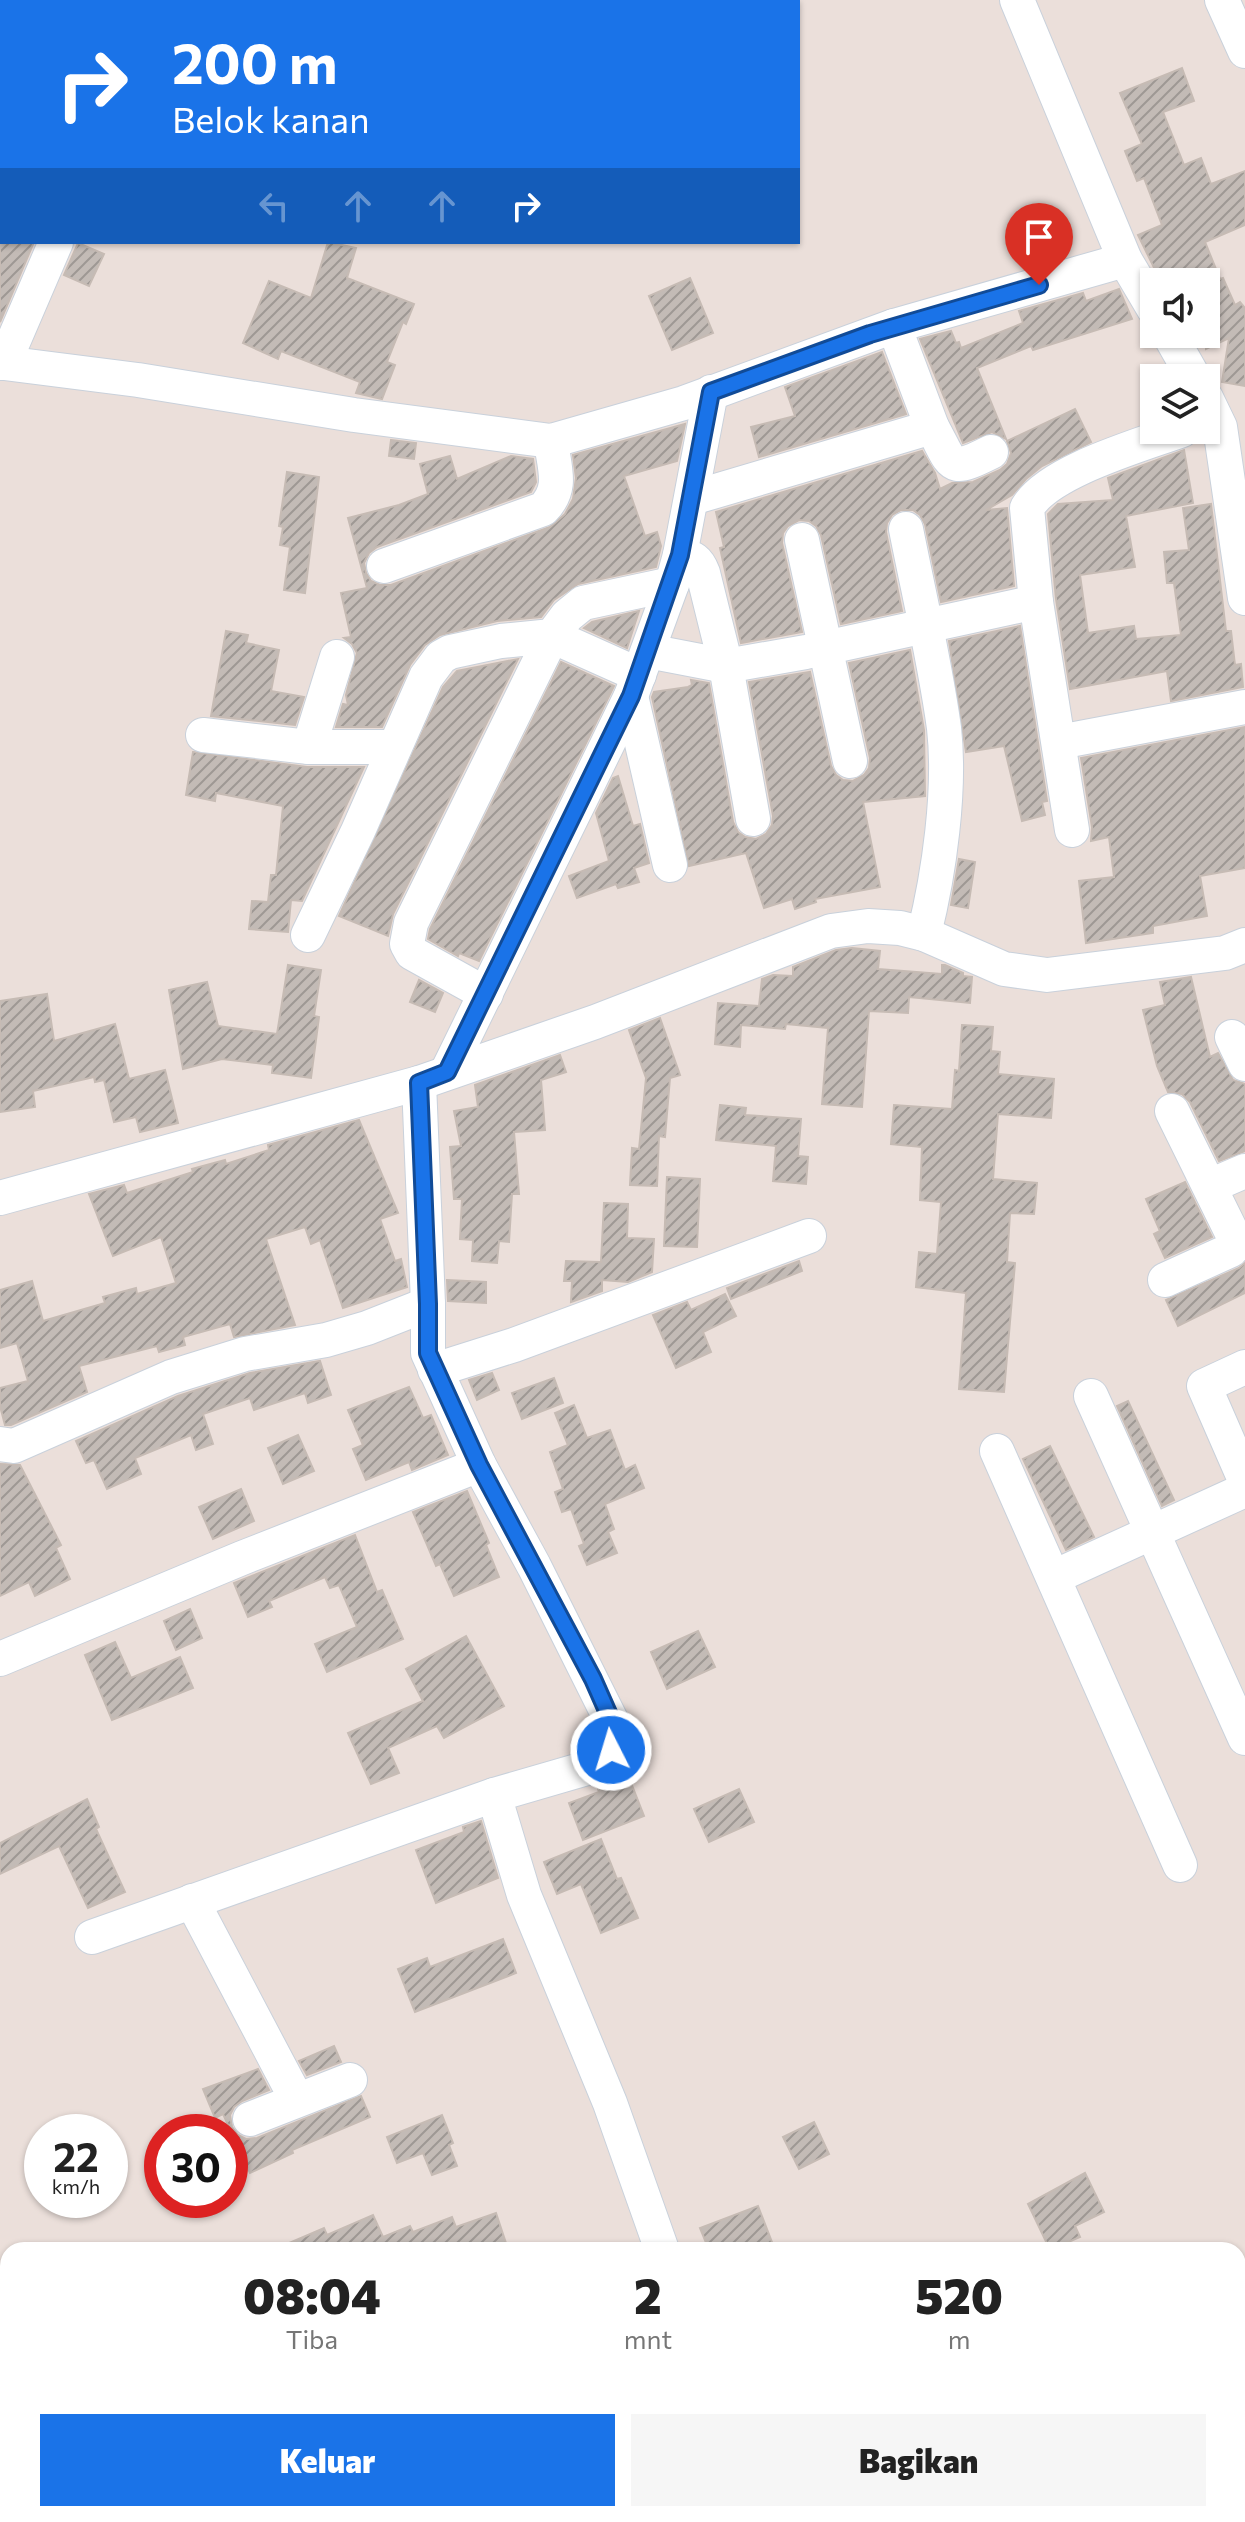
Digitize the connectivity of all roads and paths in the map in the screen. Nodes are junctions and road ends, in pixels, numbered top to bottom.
1 (1017, 0) edge
2 (1222, 0) edge
3 (1245, 51) edge
4 (55, 244) edge
5 (1125, 260) junction
6 (1140, 285) edge
7 (894, 326) junction
8 (2, 363) edge
9 (711, 392) junction
10 (1220, 426) edge
11 (932, 427) junction
12 (551, 441) junction
13 (1144, 444) edge
14 (991, 452) dead end
15 (692, 498) junction
16 (906, 529) dead end
17 (802, 540) dead end
18 (384, 566) dead end
19 (676, 570) junction
20 (1245, 598) edge
21 (1036, 602) junction
22 (925, 626) junction
23 (552, 636) junction
24 (827, 647) junction
25 (337, 657) dead end
26 (726, 666) junction
27 (639, 674) junction
28 (1245, 707) edge
29 (203, 735) dead end
30 (1059, 742) junction
31 (309, 747) junction
32 (393, 747) junction
33 (850, 761) dead end
34 (753, 819) dead end
35 (1072, 830) dead end
36 (670, 865) dead end
37 (924, 934) junction
38 (308, 935) dead end
39 (1245, 945) edge
40 (486, 994) junction
41 (433, 1077) junction
42 (1172, 1111) dead end
43 (1245, 1171) edge
44 (1210, 1186) junction
45 (0, 1198) edge
46 (809, 1236) dead end
47 (1165, 1280) dead end
48 (428, 1304) junction
49 (1245, 1367) edge
50 (435, 1370) junction
51 (1091, 1396) dead end
52 (0, 1444) edge
53 (997, 1451) dead end
54 (479, 1465) junction
55 (1245, 1480) edge
56 (1245, 1490) edge
57 (1152, 1532) junction
58 (1054, 1577) junction
59 (0, 1659) edge
60 (1245, 1738) edge
61 (494, 1795) junction
62 (1180, 1865) dead end
63 (192, 1901) junction
64 (92, 1937) dead end
65 (350, 2080) dead end
66 (297, 2100) junction
67 (250, 2119) dead end
68 (659, 2242) edge

1 - 5 street
2 - 3 street
4 - 8 street
5 - 6 street
5 - 7 street
7 - 9 street
7 - 11 street
8 - 12 street
9 - 12 street
9 - 15 street
10 - 20 street
11 - 14 street
11 - 15 street
12 - 18 street
13 - 21 street
15 - 19 street
16 - 22 street
17 - 24 street
19 - 23 street
19 - 26 street
19 - 27 street
21 - 22 street
21 - 30 street
22 - 24 street
22 - 37 street
23 - 27 street
23 - 32 street
23 - 40 street
24 - 26 street
24 - 33 street
25 - 31 street
26 - 27 street
26 - 34 street
27 - 36 street
27 - 40 street
28 - 30 street
29 - 31 street
30 - 35 street
31 - 32 street
32 - 38 street
37 - 39 street
37 - 41 street
40 - 41 street
41 - 45 street
41 - 48 street
42 - 44 street
43 - 44 street
44 - 47 street
46 - 50 street
48 - 50 street
48 - 52 street
49 - 55 street
50 - 54 street
51 - 57 street
53 - 58 street
54 - 59 street
54 - 61 street
56 - 57 street
57 - 58 street
57 - 60 street
58 - 62 street
61 - 63 street
61 - 68 street
63 - 64 street
63 - 66 street
65 - 66 street
66 - 67 street

